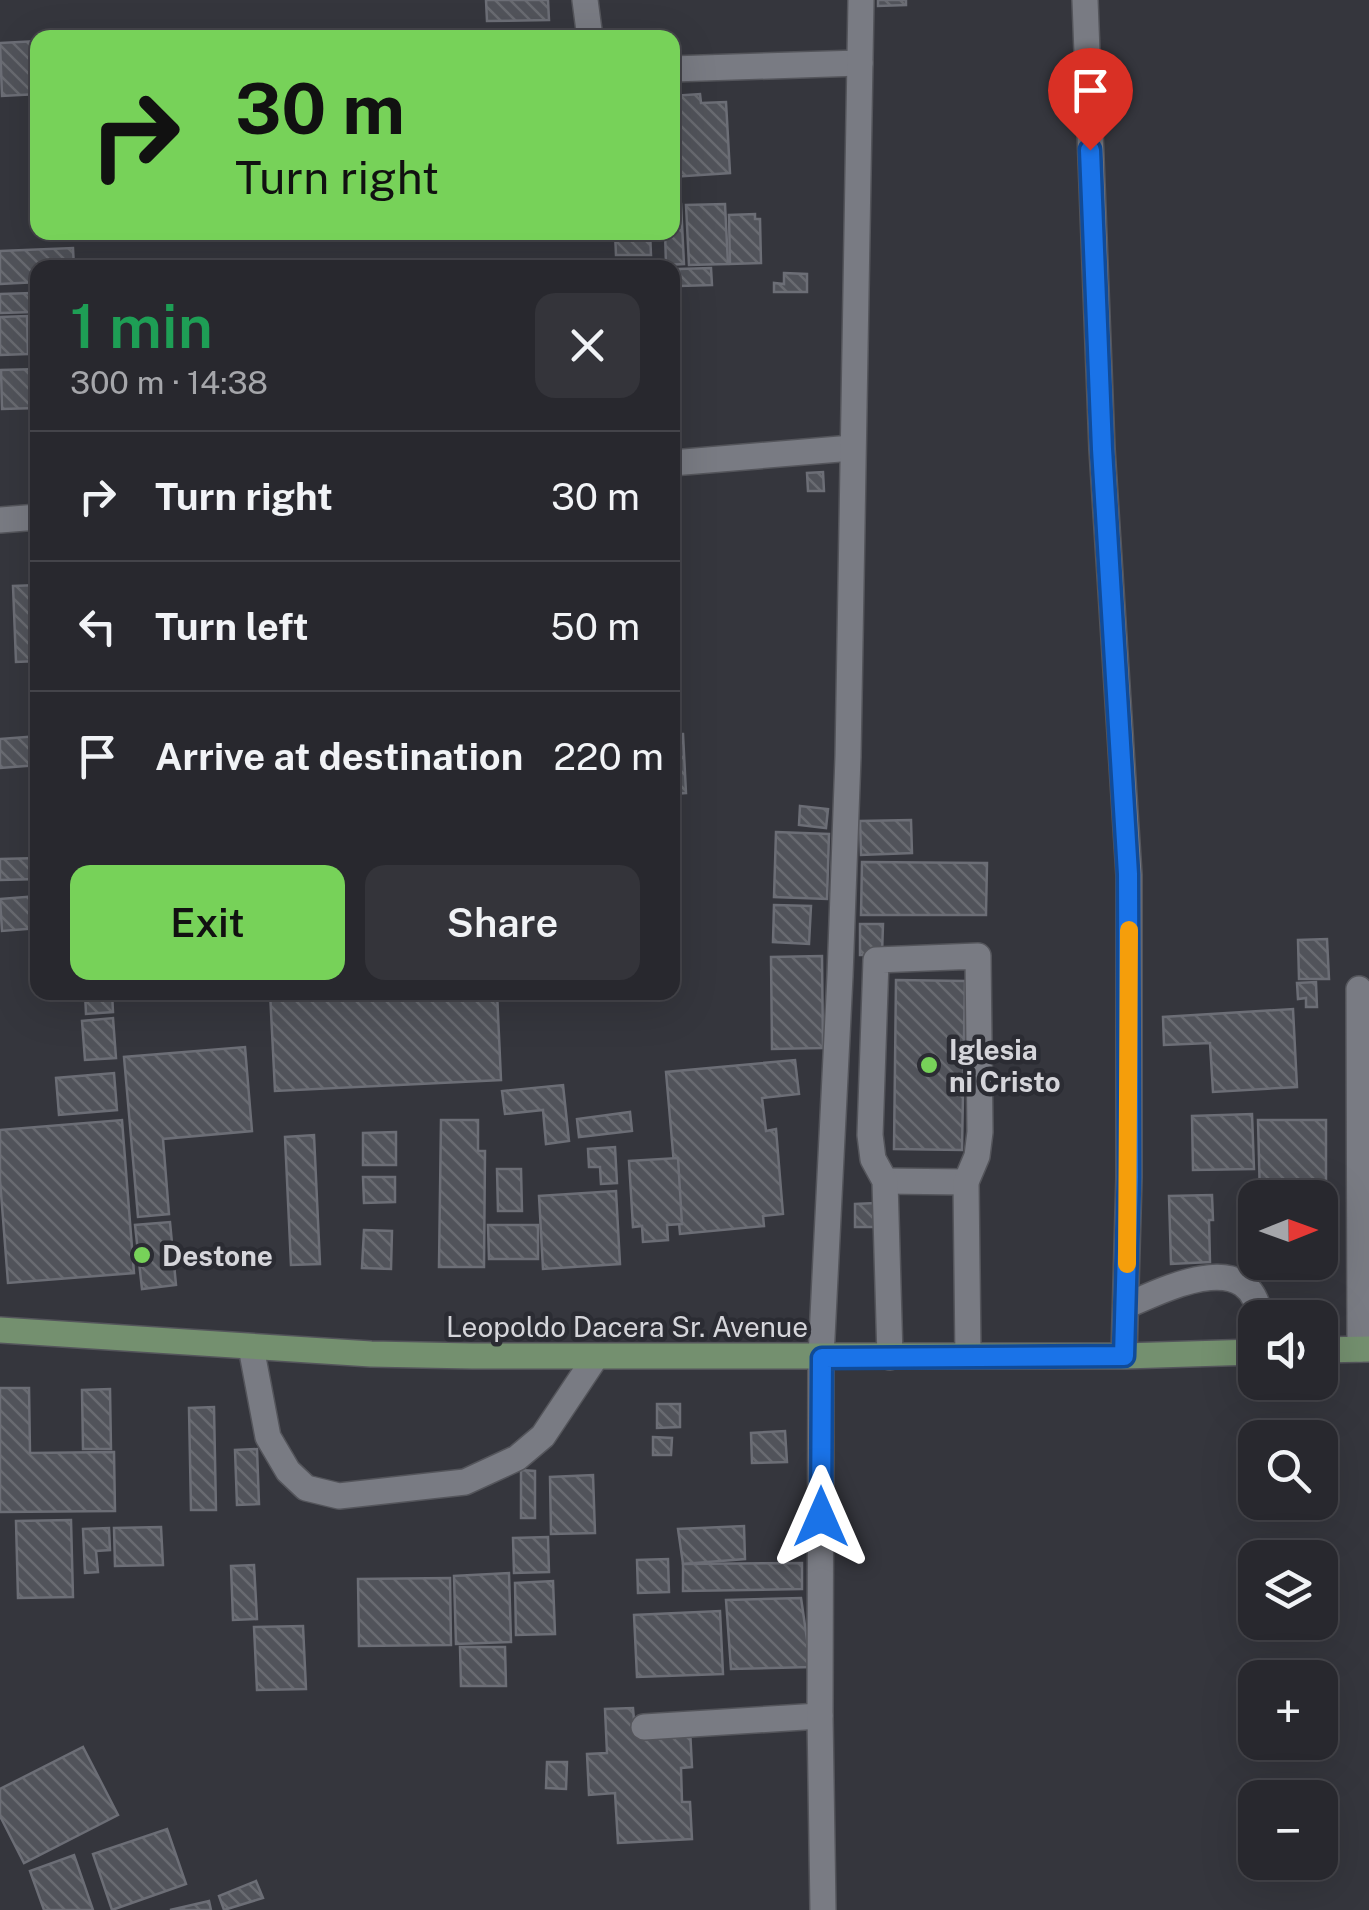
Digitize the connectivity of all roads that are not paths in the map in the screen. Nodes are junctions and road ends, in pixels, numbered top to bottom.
1 (585, 0) edge
2 (861, 0) edge
3 (1085, 0) edge
4 (589, 30) edge
5 (860, 63) junction
6 (680, 69) edge
7 (852, 448) junction
8 (680, 463) edge
9 (30, 517) edge
10 (0, 520) edge
11 (1359, 989) dead end
12 (885, 1180) junction
13 (966, 1182) junction
14 (1256, 1300) edge
15 (1126, 1306) junction
16 (0, 1330) edge
17 (251, 1346) junction
18 (1364, 1349) edge
19 (1338, 1350) edge
20 (1238, 1353) edge
21 (968, 1356) junction
22 (1124, 1356) junction
23 (890, 1357) junction
24 (595, 1358) junction
25 (822, 1358) junction
26 (820, 1716) junction
27 (644, 1726) dead end
28 (823, 1910) edge

1 - 4 street
2 - 5 street
3 - 15 street
5 - 6 street
5 - 7 street
7 - 8 street
7 - 25 street
9 - 10 street
11 - 18 street
12 - 13 street
12 - 13 street
12 - 23 street
13 - 21 street
14 - 15 street
15 - 22 street
16 - 17 main road, Leopoldo Dacera Sr. Avenue
17 - 24 main road, Leopoldo Dacera Sr. Avenue
17 - 24 street
18 - 19 main road
20 - 22 main road, Leopoldo Dacera Sr. Avenue
21 - 22 main road, Leopoldo Dacera Sr. Avenue
21 - 23 main road, Leopoldo Dacera Sr. Avenue
23 - 25 main road, Leopoldo Dacera Sr. Avenue
24 - 25 main road, Leopoldo Dacera Sr. Avenue
25 - 26 street
26 - 27 street
26 - 28 street

